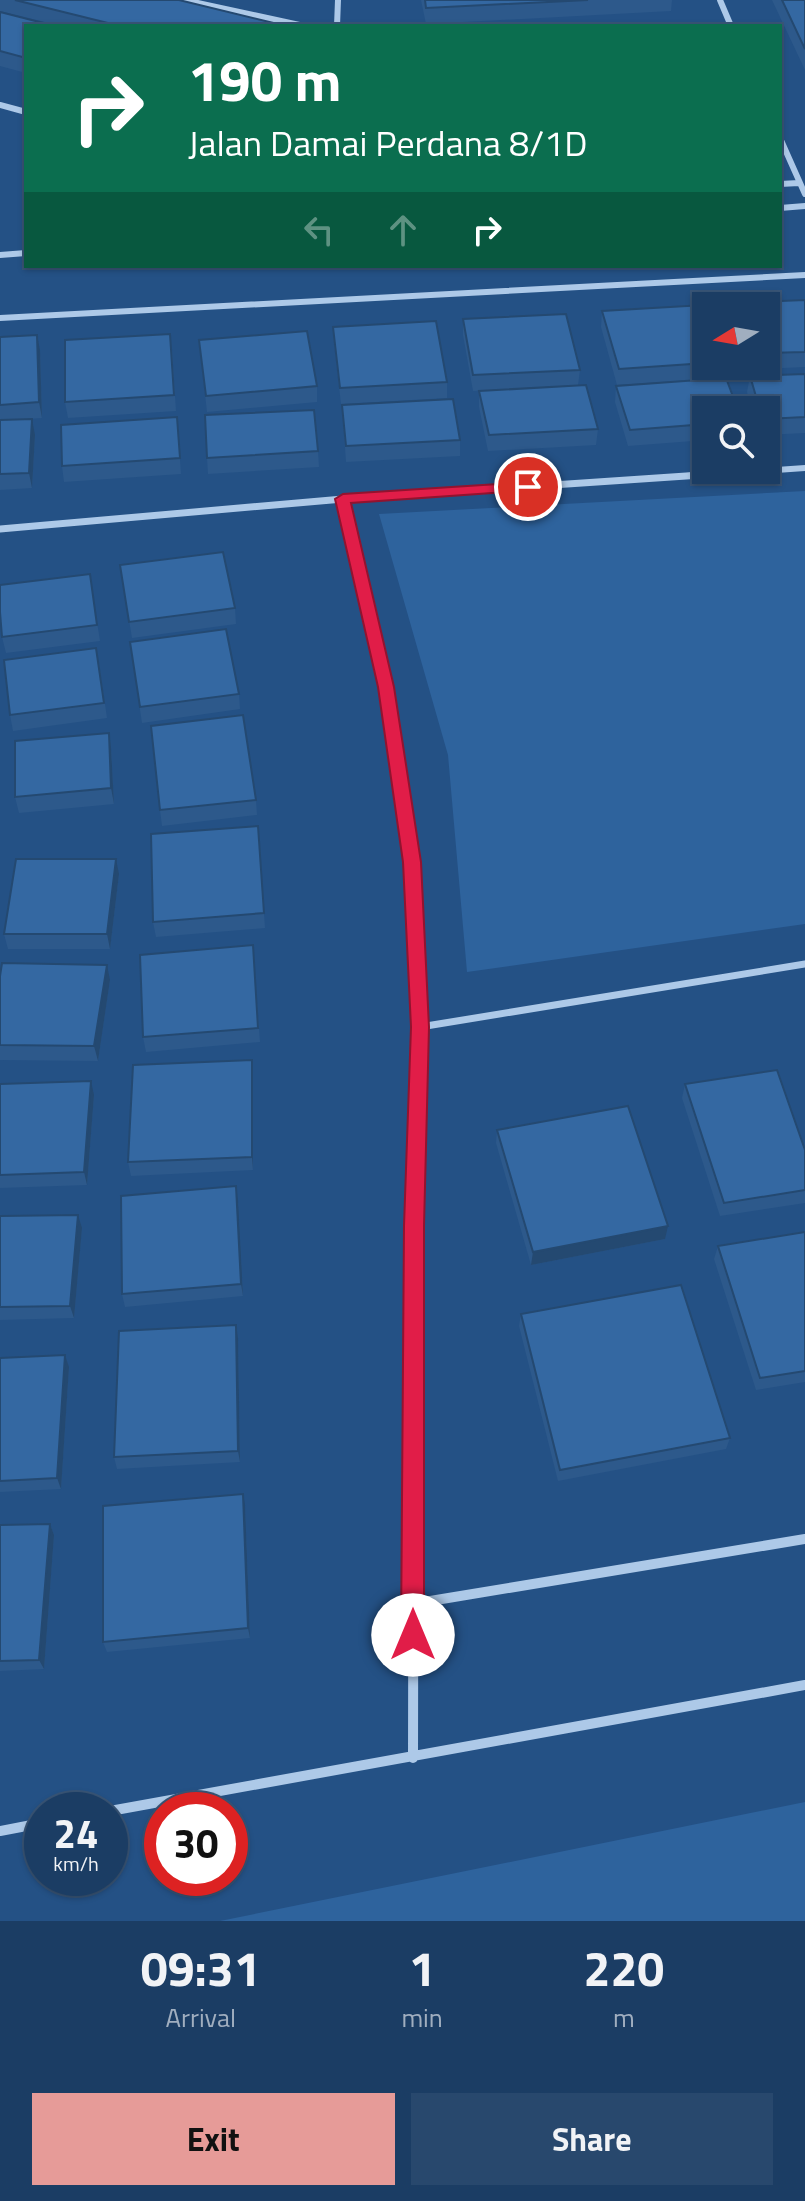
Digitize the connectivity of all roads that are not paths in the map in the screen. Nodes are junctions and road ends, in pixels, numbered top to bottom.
1 (184, 0) edge
2 (338, 0) edge
3 (720, 0) edge
4 (295, 24) edge
5 (337, 24) edge
6 (730, 24) edge
7 (0, 105) edge
8 (24, 111) edge
9 (782, 143) edge
10 (799, 183) junction
11 (782, 184) edge
12 (805, 194) edge
13 (805, 206) edge
14 (782, 208) edge
15 (24, 253) edge
16 (0, 255) edge
17 (805, 275) edge
18 (0, 318) edge
19 (805, 468) edge
20 (343, 499) junction
21 (0, 529) edge
22 (805, 964) edge
23 (420, 1027) junction
24 (805, 1539) edge
25 (412, 1604) junction
26 (805, 1685) edge
27 (413, 1758) junction
28 (128, 1808) edge
29 (24, 1826) edge
30 (0, 1831) edge

1 - 4 street
2 - 5 street
3 - 6 street
7 - 8 street
9 - 10 street
10 - 11 street
10 - 12 street
13 - 14 street
15 - 16 street
17 - 18 street
19 - 20 street
20 - 21 street
20 - 23 street
22 - 23 street
23 - 25 street
24 - 25 street
25 - 27 street
26 - 27 street
27 - 28 street
29 - 30 street

